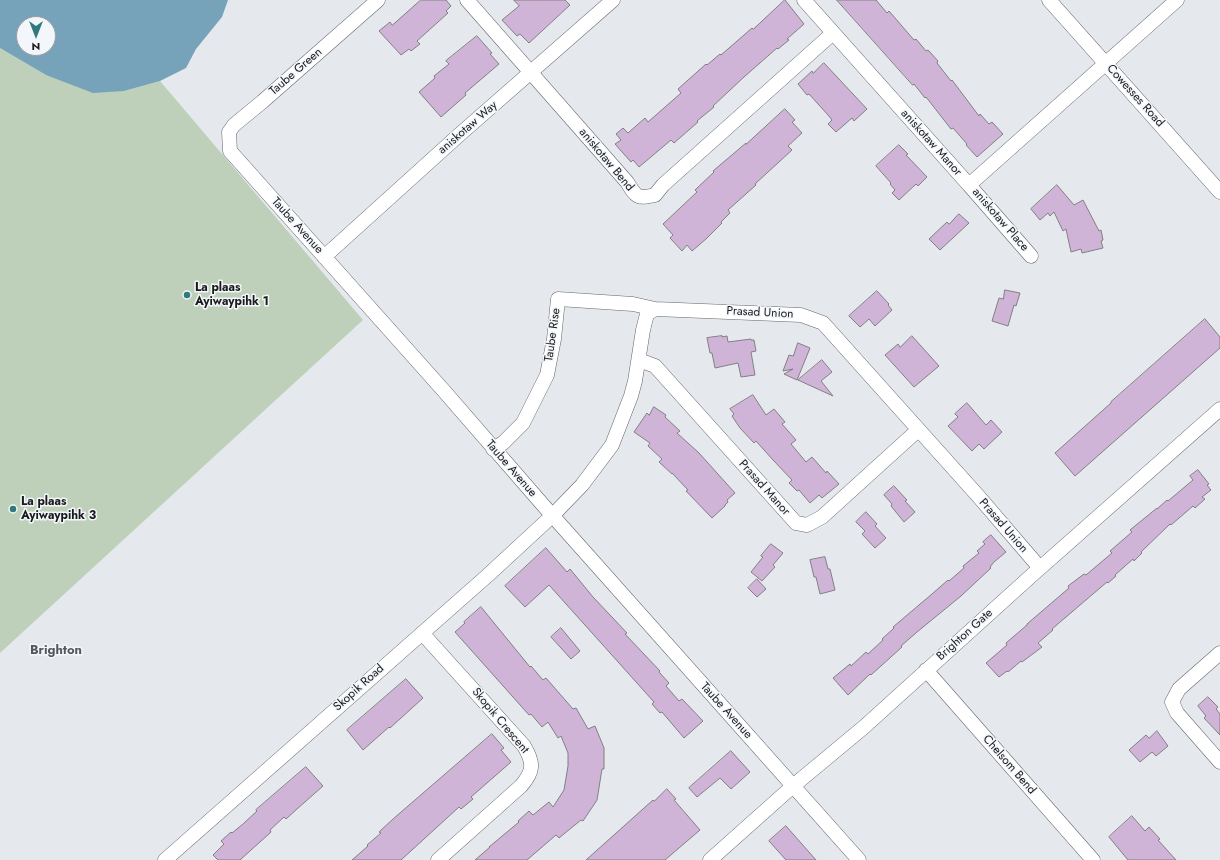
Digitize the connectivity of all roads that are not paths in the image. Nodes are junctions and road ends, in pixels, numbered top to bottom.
1 (378, 0) edge
2 (467, 0) edge
3 (613, 0) edge
4 (804, 0) edge
5 (1049, 0) edge
6 (1177, 0) edge
7 (833, 33) junction
8 (1106, 63) junction
9 (530, 73) junction
10 (230, 151) joint
11 (968, 185) junction
12 (1220, 192) edge
13 (1031, 256) dead end
14 (324, 257) junction
15 (655, 309) junction
16 (639, 360) junction
17 (1220, 409) edge
18 (918, 430) junction
19 (493, 449) junction
20 (552, 516) junction
21 (1040, 568) junction
22 (422, 633) junction
23 (1220, 653) edge
24 (926, 670) junction
25 (1220, 762) edge
26 (793, 786) junction
27 (173, 858) edge
28 (438, 860) edge
29 (710, 860) edge
30 (859, 860) edge
31 (1093, 860) edge

1 - 10 street, Taube Green
2 - 9 street, aniskotaw Bend
3 - 9 street, aniskotaw Way
4 - 7 street, aniskotaw Manor
5 - 8 street, Cowesses Road
6 - 8 street, aniskotaw Manor
7 - 9 street, aniskotaw Bend
7 - 11 street, aniskotaw Manor
8 - 11 street, aniskotaw Manor
8 - 12 street, Cowesses Road
9 - 14 street, aniskotaw Way
10 - 14 street, Taube Avenue
11 - 13 street, aniskotaw Place
14 - 19 street, Taube Avenue
15 - 16 street
15 - 18 street, Prasad Union
15 - 19 street, Taube Rise
16 - 18 street, Prasad Manor
16 - 20 street
17 - 21 street, Brighton Gate
18 - 21 street, Prasad Union
19 - 20 street, Taube Avenue
20 - 22 street, Skopik Road
20 - 26 street, Taube Avenue
21 - 24 street, Brighton Gate
22 - 27 street, Skopik Road
22 - 28 street, Skopik Crescent
23 - 25 street
24 - 26 street, Brighton Gate
24 - 31 street, Chelsom Bend
26 - 29 street, Brighton Gate
26 - 30 street, Taube Avenue

